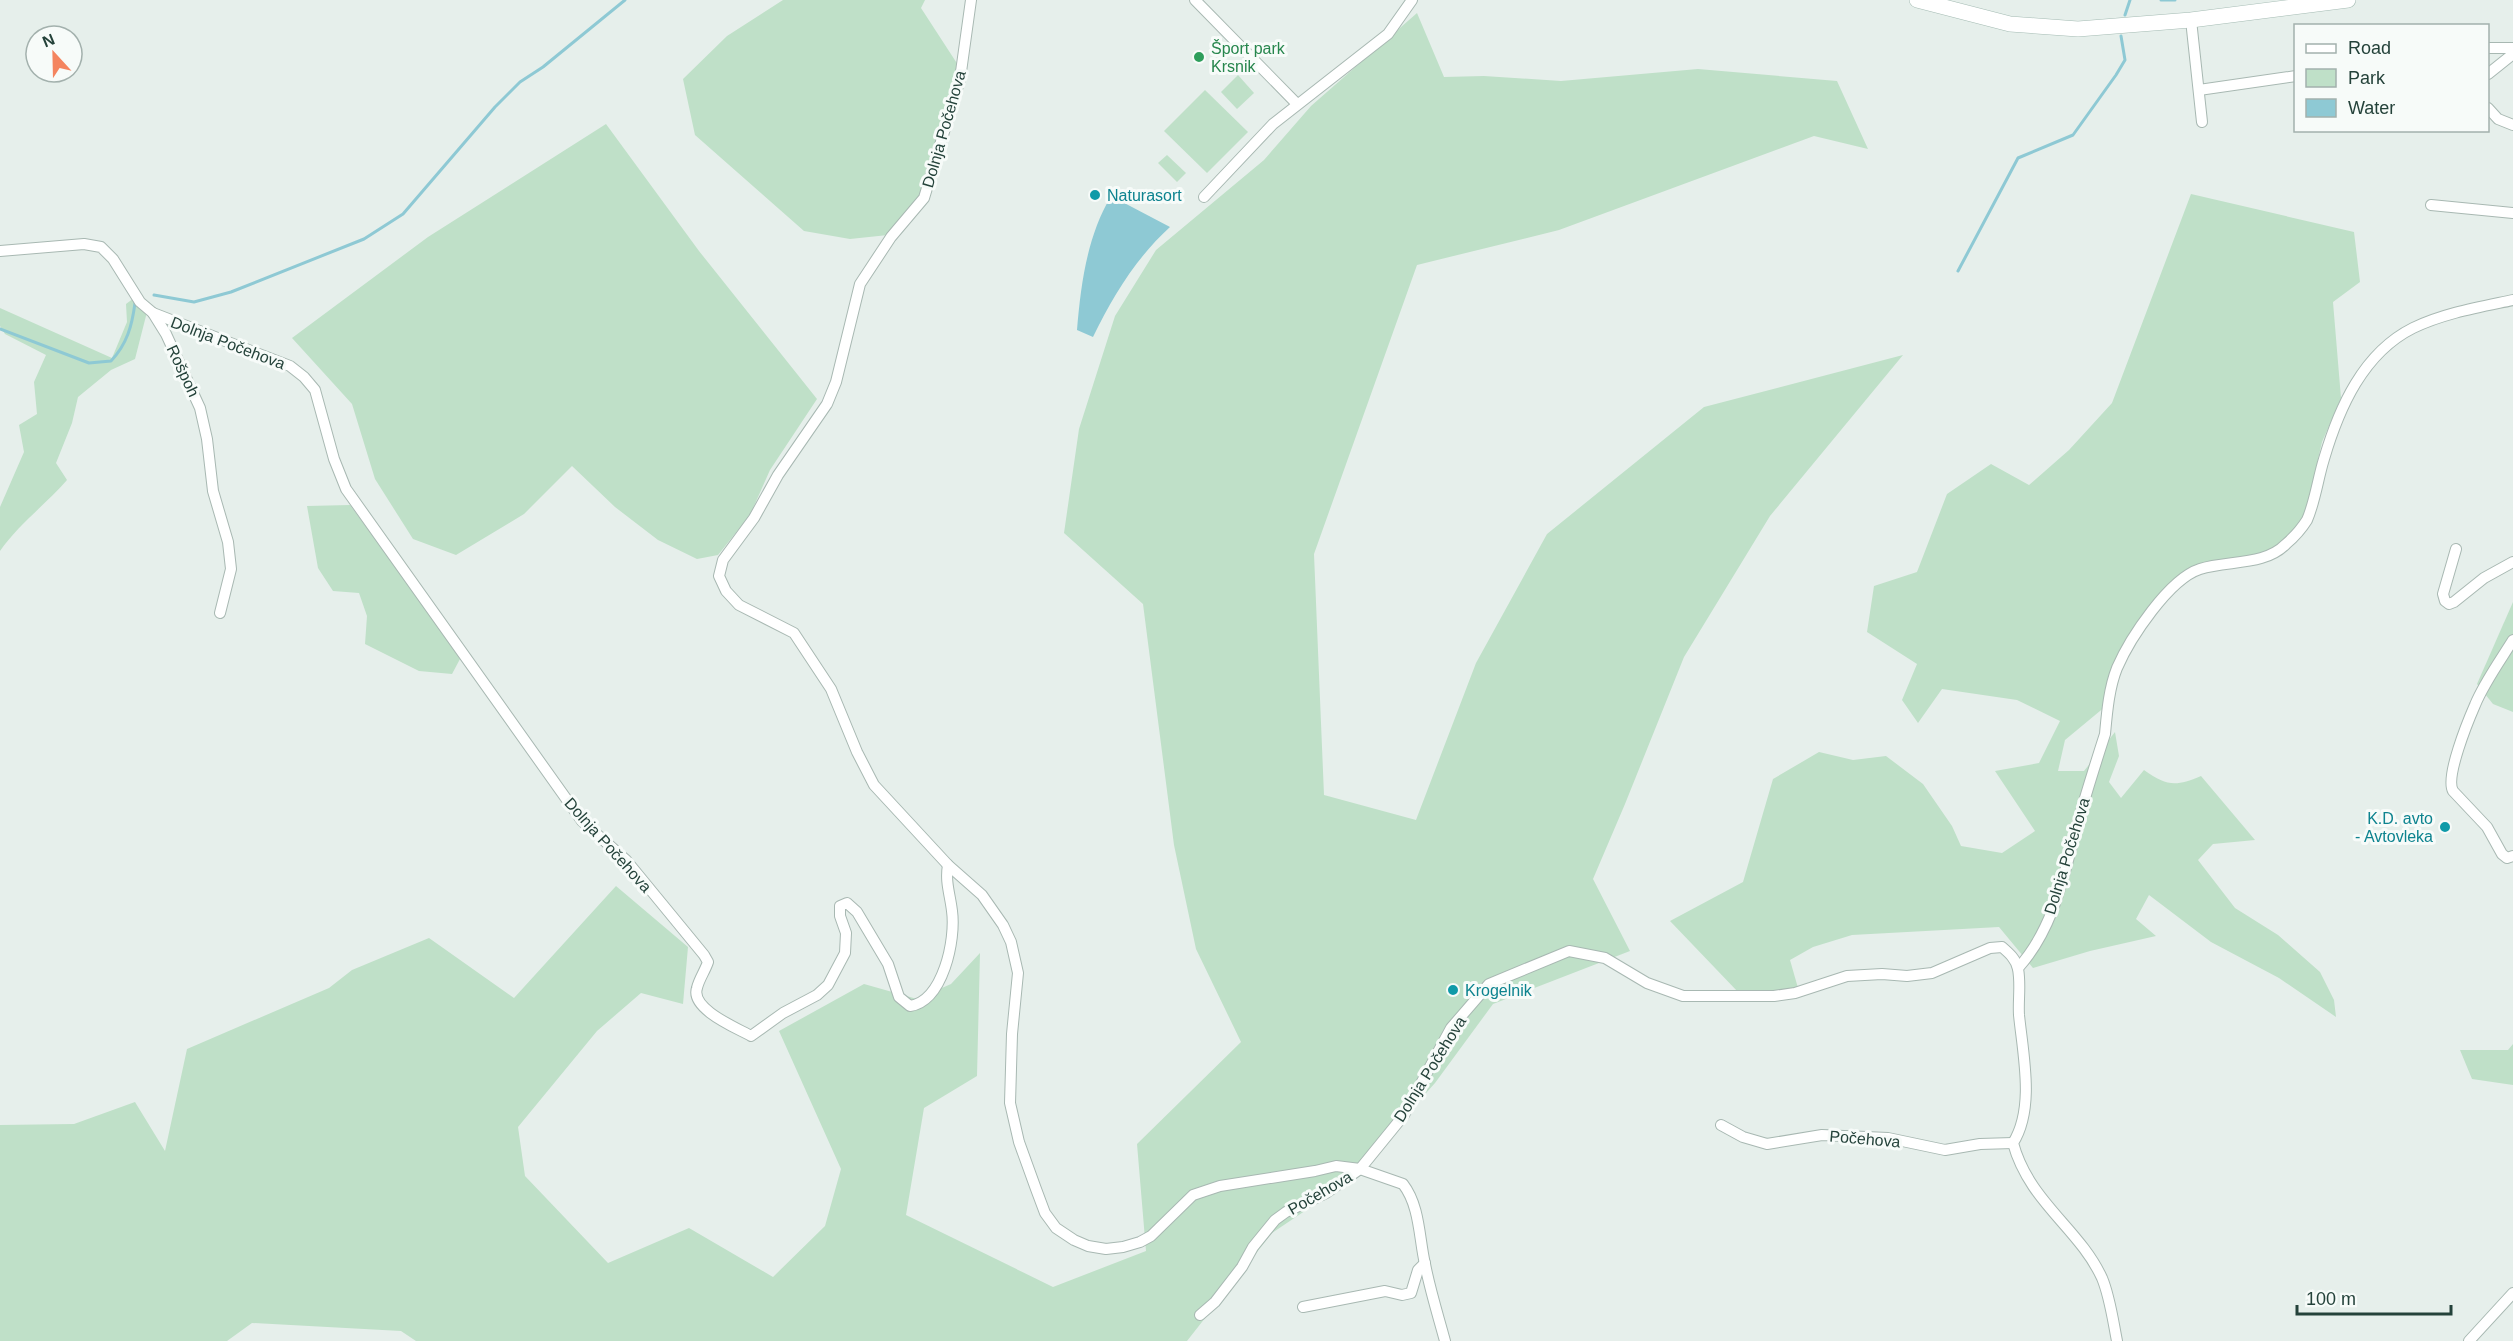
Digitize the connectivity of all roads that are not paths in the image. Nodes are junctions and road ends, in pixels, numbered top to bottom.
1 (970, 0) edge
2 (1195, 0) edge
3 (1412, 0) edge
4 (1917, 0) edge
5 (2348, 0) edge
6 (2191, 20) junction
7 (2489, 48) edge
8 (2513, 48) edge
9 (2513, 54) edge
10 (2489, 72) edge
11 (2294, 76) edge
12 (2199, 90) junction
13 (1297, 104) junction
14 (2489, 110) edge
15 (2202, 122) dead end
16 (2513, 125) edge
17 (1204, 198) dead end
18 (2431, 205) dead end
19 (2513, 213) edge
20 (0, 251) edge
21 (2513, 300) edge
22 (153, 313) junction
23 (2456, 549) dead end
24 (2513, 562) edge
25 (220, 613) dead end
26 (2513, 640) edge
27 (2513, 856) edge
28 (948, 865) junction
29 (2018, 968) junction
30 (1721, 1125) dead end
31 (2013, 1143) junction
32 (1360, 1169) junction
33 (1425, 1263) junction
34 (2513, 1293) edge
35 (1303, 1307) dead end
36 (1200, 1315) dead end
37 (1444, 1341) edge
38 (2117, 1341) edge
39 (2469, 1341) edge

1 - 28 street, Dolnja Počehova
2 - 13 street
3 - 13 street
4 - 6 main road
5 - 6 main road
6 - 12 street
7 - 8 street
9 - 10 street
11 - 12 street
12 - 15 street
13 - 17 street
14 - 16 street
18 - 19 street
20 - 22 street, Rošpoh
21 - 29 street, Dolnja Počehova
22 - 25 street, Rošpoh
22 - 28 street, Dolnja Počehova
23 - 24 street
26 - 27 street
28 - 32 street, Dolnja Počehova
29 - 31 street
29 - 32 street, Dolnja Počehova
30 - 31 street, Počehova
31 - 38 street
32 - 33 street, Počehova
32 - 36 street, Počehova
33 - 35 street
33 - 37 street, Počehova
34 - 39 street

